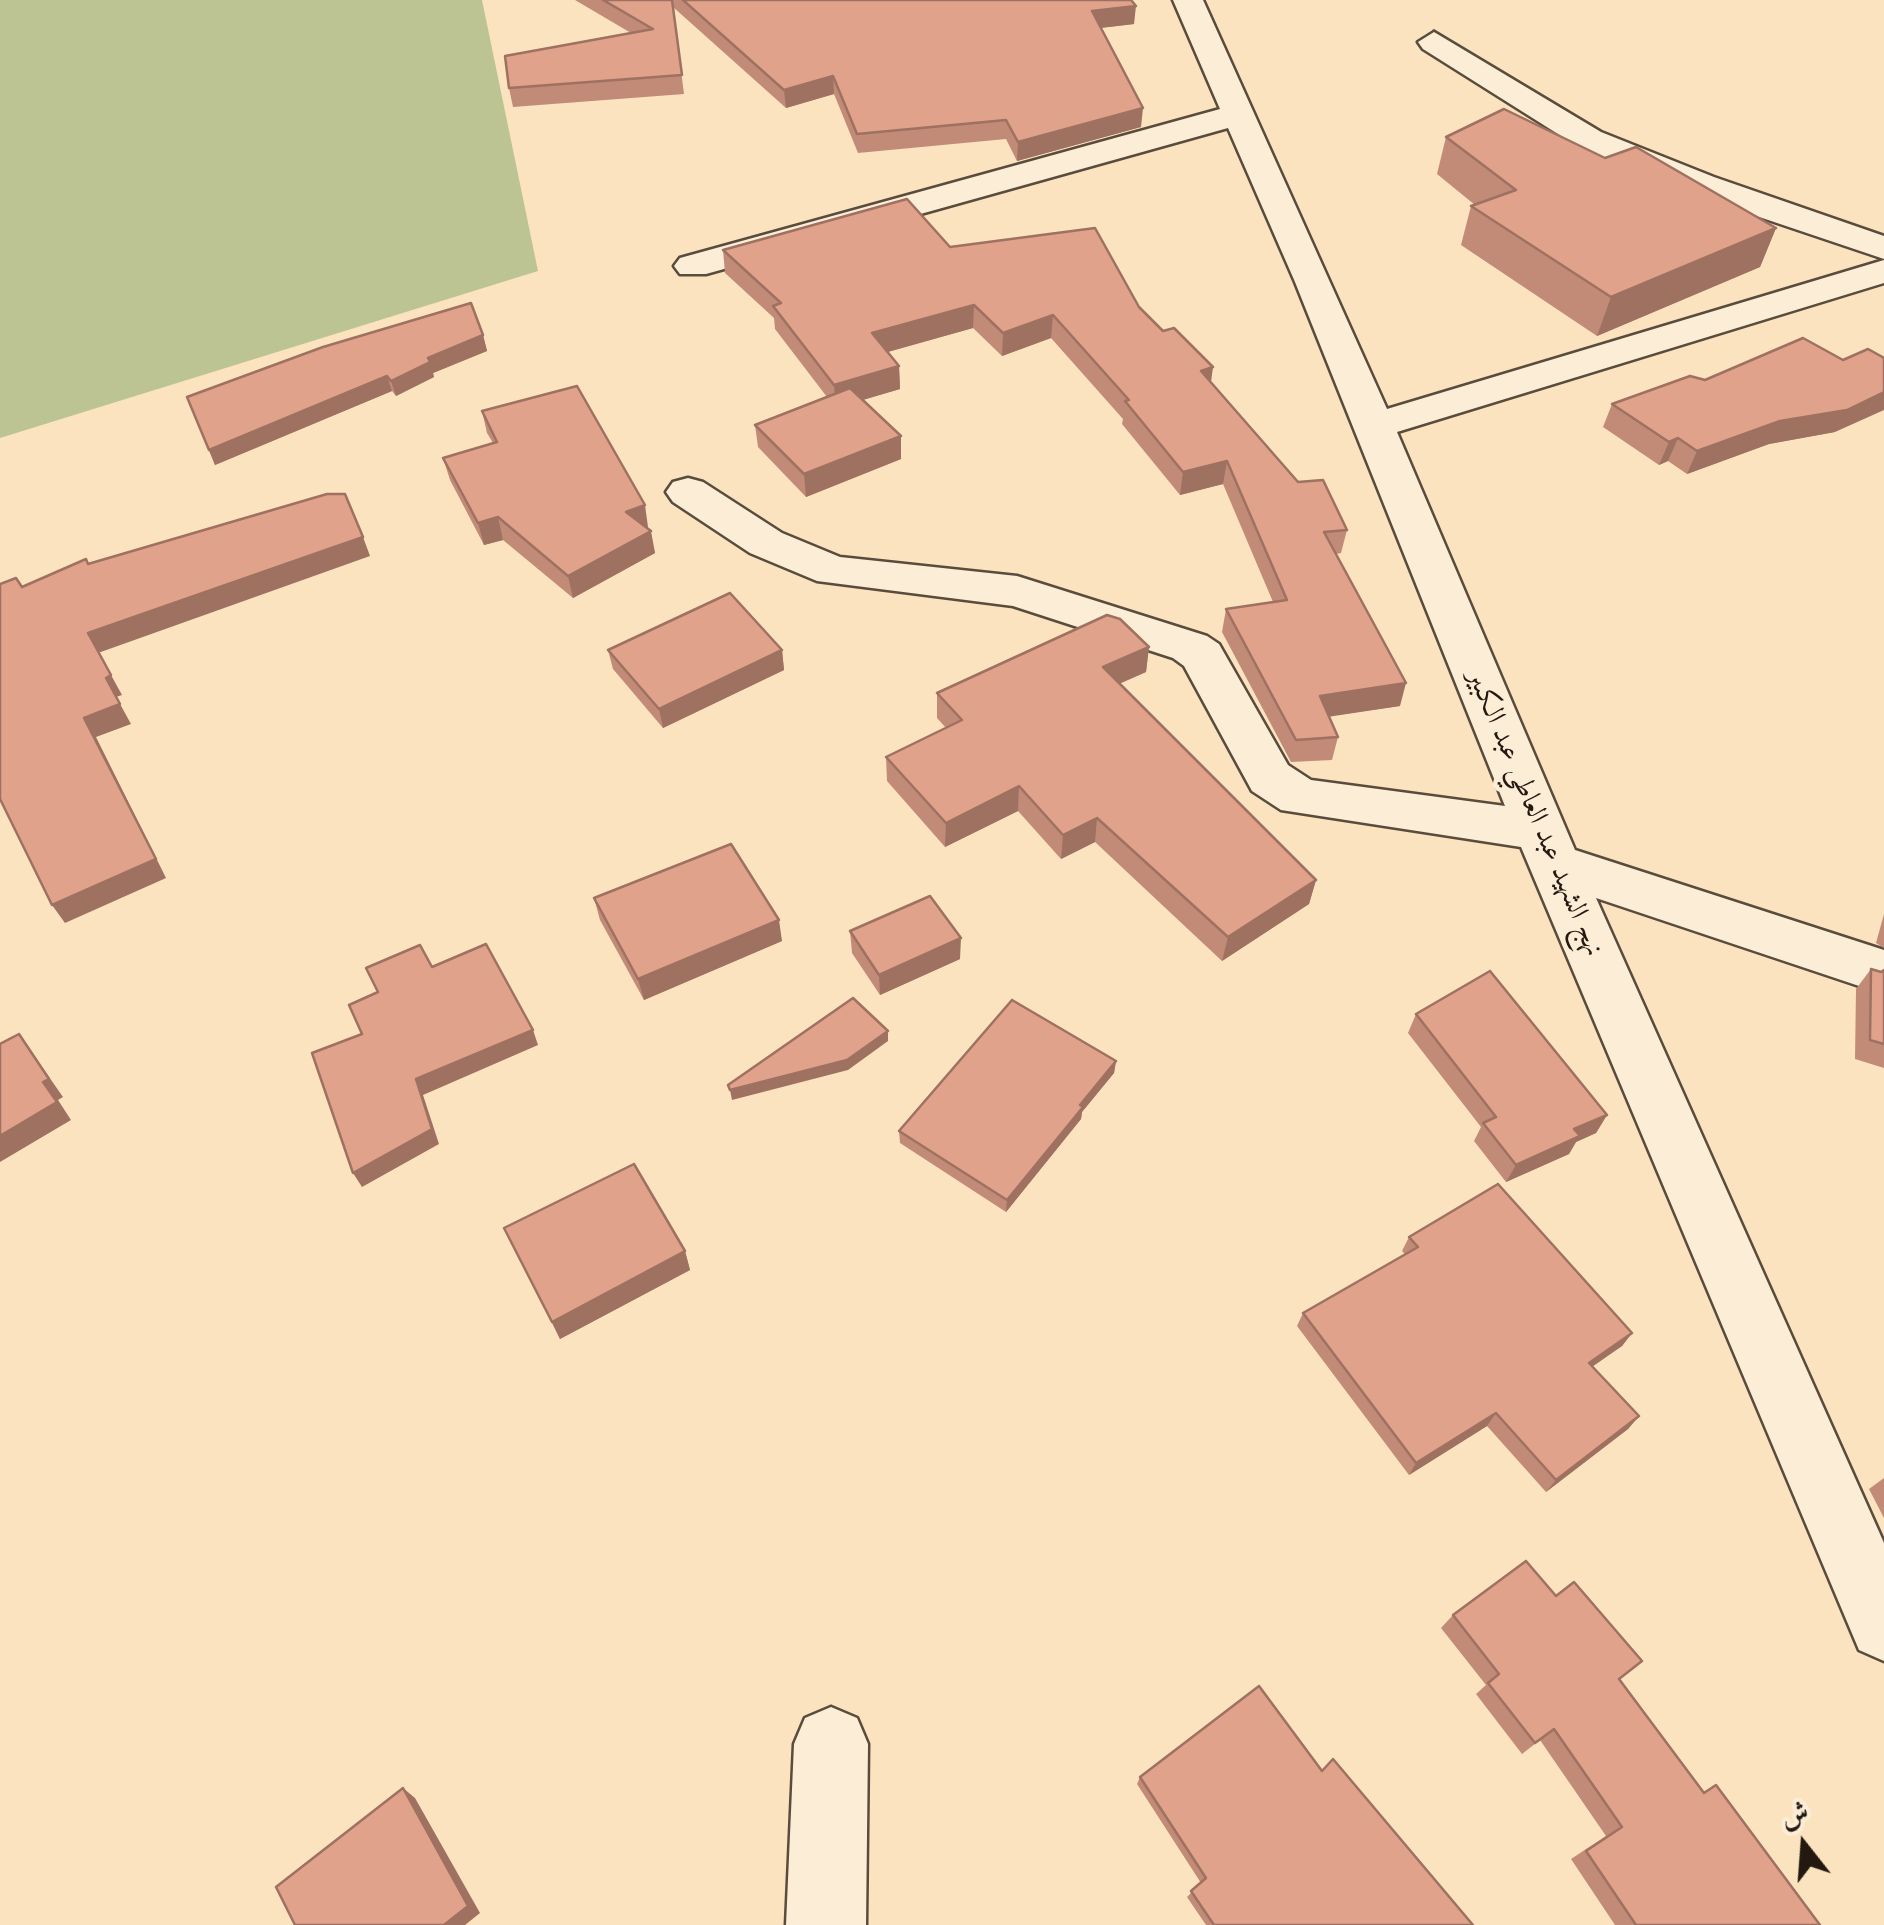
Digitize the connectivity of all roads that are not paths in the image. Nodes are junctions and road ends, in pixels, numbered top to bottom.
1 (1188, 0) edge
2 (1434, 42) dead end
3 (1236, 115) junction
4 (1884, 248) edge
5 (693, 266) dead end
6 (1884, 272) edge
7 (1373, 426) junction
8 (688, 492) dead end
9 (1548, 847) junction
10 (1865, 966) dead end
11 (1884, 1625) edge
12 (831, 1744) dead end
13 (826, 1925) edge

1 - 3 street, نهج الشهيد عبد العاطي عبد الكبير
2 - 4 street
3 - 5 street
3 - 7 street, نهج الشهيد عبد العاطي عبد الكبير
6 - 7 street
7 - 9 street, نهج الشهيد عبد العاطي عبد الكبير
8 - 9 street
9 - 10 street
9 - 11 street, نهج الشهيد عبد العاطي عبد الكبير
12 - 13 street

